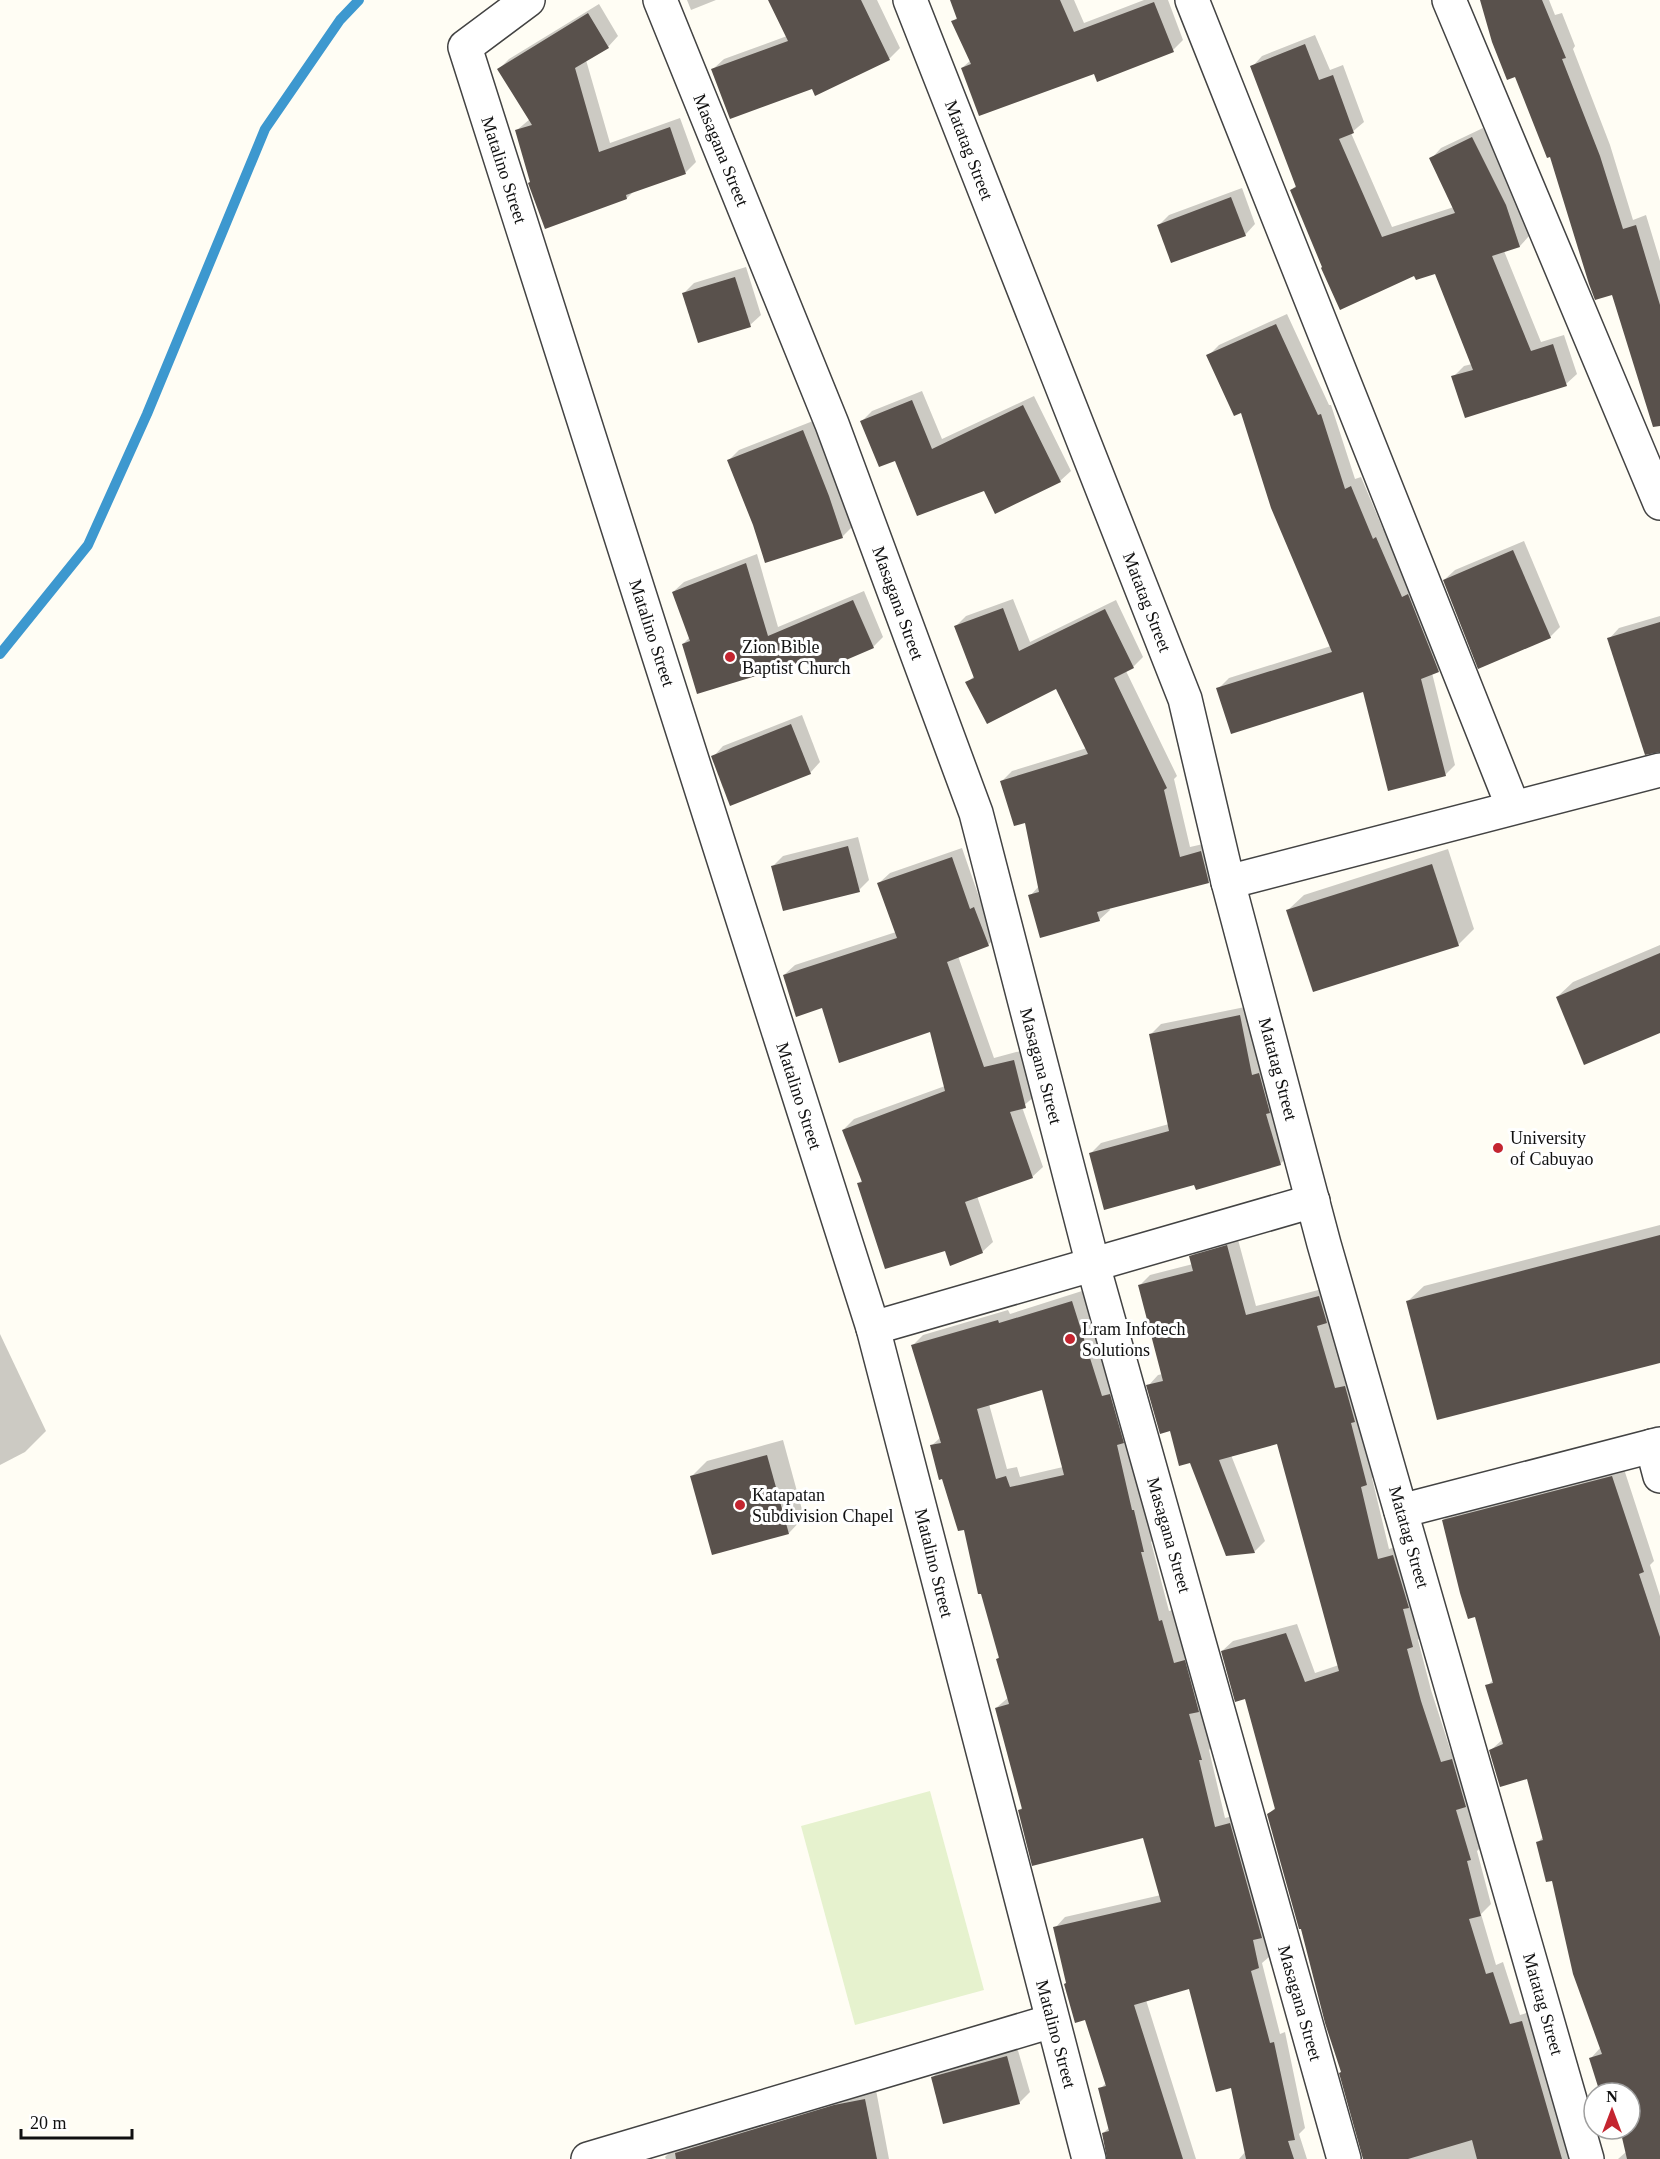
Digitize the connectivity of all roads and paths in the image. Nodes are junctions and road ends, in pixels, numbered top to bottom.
1 (528, 0) edge
2 (660, 0) edge
3 (910, 0) edge
4 (1192, 0) edge
5 (1449, 0) edge
6 (1660, 503) edge
7 (1660, 770) edge
8 (1513, 807) junction
9 (1228, 882) junction
10 (1313, 1201) junction
11 (1093, 1265) junction
12 (873, 1328) junction
13 (1657, 1455) edge
14 (1401, 1511) junction
15 (1052, 2021) junction
16 (588, 2159) edge
17 (1089, 2159) edge
18 (1344, 2159) edge
19 (1587, 2159) edge

1 - 12 street, Matalino Street
2 - 11 street, Masagana Street
3 - 9 street, Matatag Street
4 - 8 street
5 - 6 street
7 - 8 street
8 - 9 street
9 - 10 street, Matatag Street
10 - 11 street
10 - 14 street, Matatag Street
11 - 12 street
11 - 18 street, Masagana Street
12 - 15 street, Matalino Street
13 - 14 street
14 - 19 street, Matatag Street
15 - 16 street
15 - 17 street, Matalino Street

